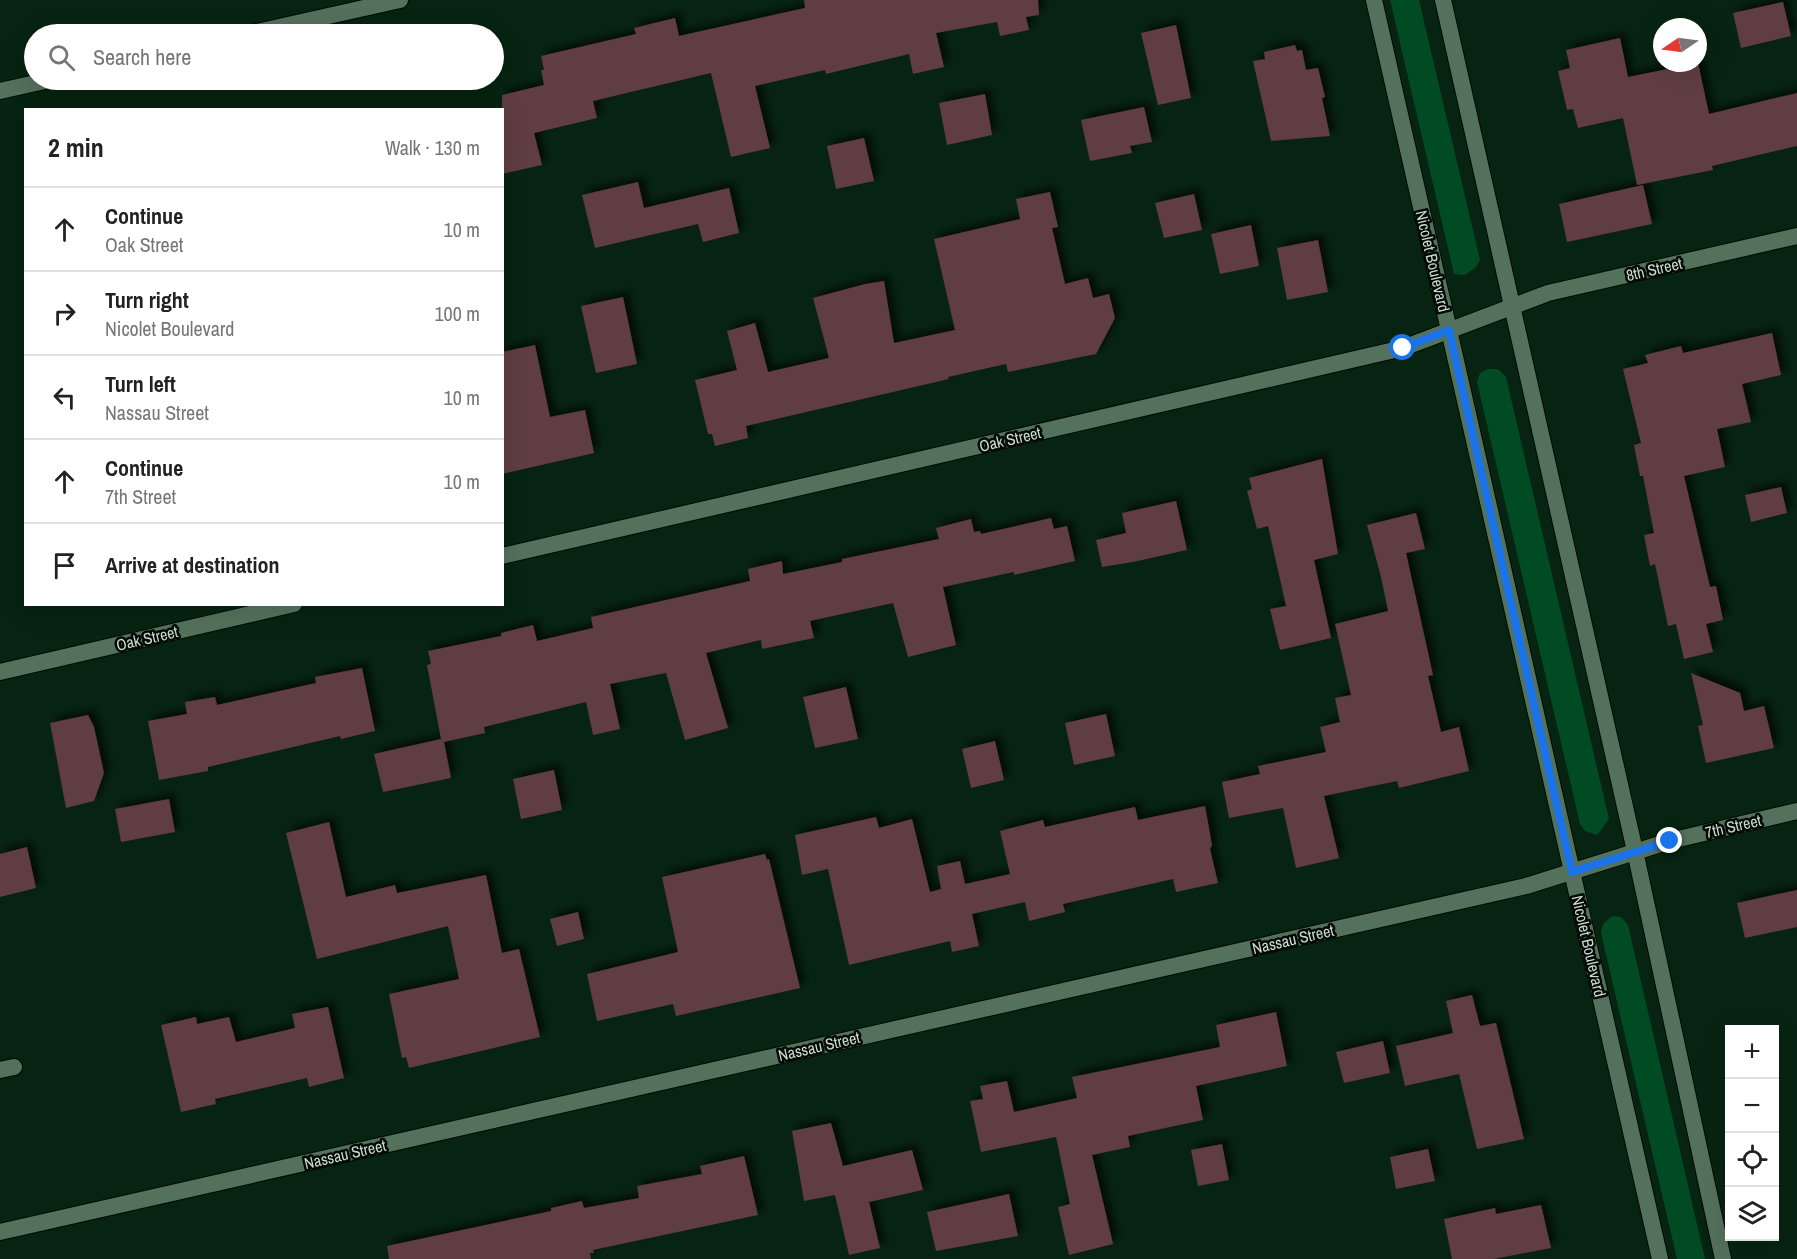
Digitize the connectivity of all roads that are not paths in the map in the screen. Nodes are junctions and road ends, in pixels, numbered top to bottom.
1 (400, 0) edge
2 (1374, 0) edge
3 (1443, 0) edge
4 (293, 24) edge
5 (24, 86) edge
6 (0, 91) edge
7 (1797, 236) edge
8 (1512, 306) junction
9 (1449, 330) junction
10 (504, 556) edge
11 (285, 606) edge
12 (0, 672) edge
13 (1797, 811) edge
14 (1635, 850) junction
15 (1572, 872) junction
16 (0, 1232) edge
17 (1660, 1259) edge
18 (1723, 1259) edge

1 - 4 street
2 - 9 street, Nicolet Boulevard
3 - 8 street
5 - 6 street
7 - 8 street, 8th Street
8 - 9 street, Oak Street
8 - 14 street
9 - 10 street, Oak Street
9 - 15 street, Nicolet Boulevard
11 - 12 street, Oak Street
13 - 14 street, 7th Street
14 - 15 street, Nassau Street
14 - 18 street
15 - 16 street, Nassau Street
15 - 17 street, Nicolet Boulevard

